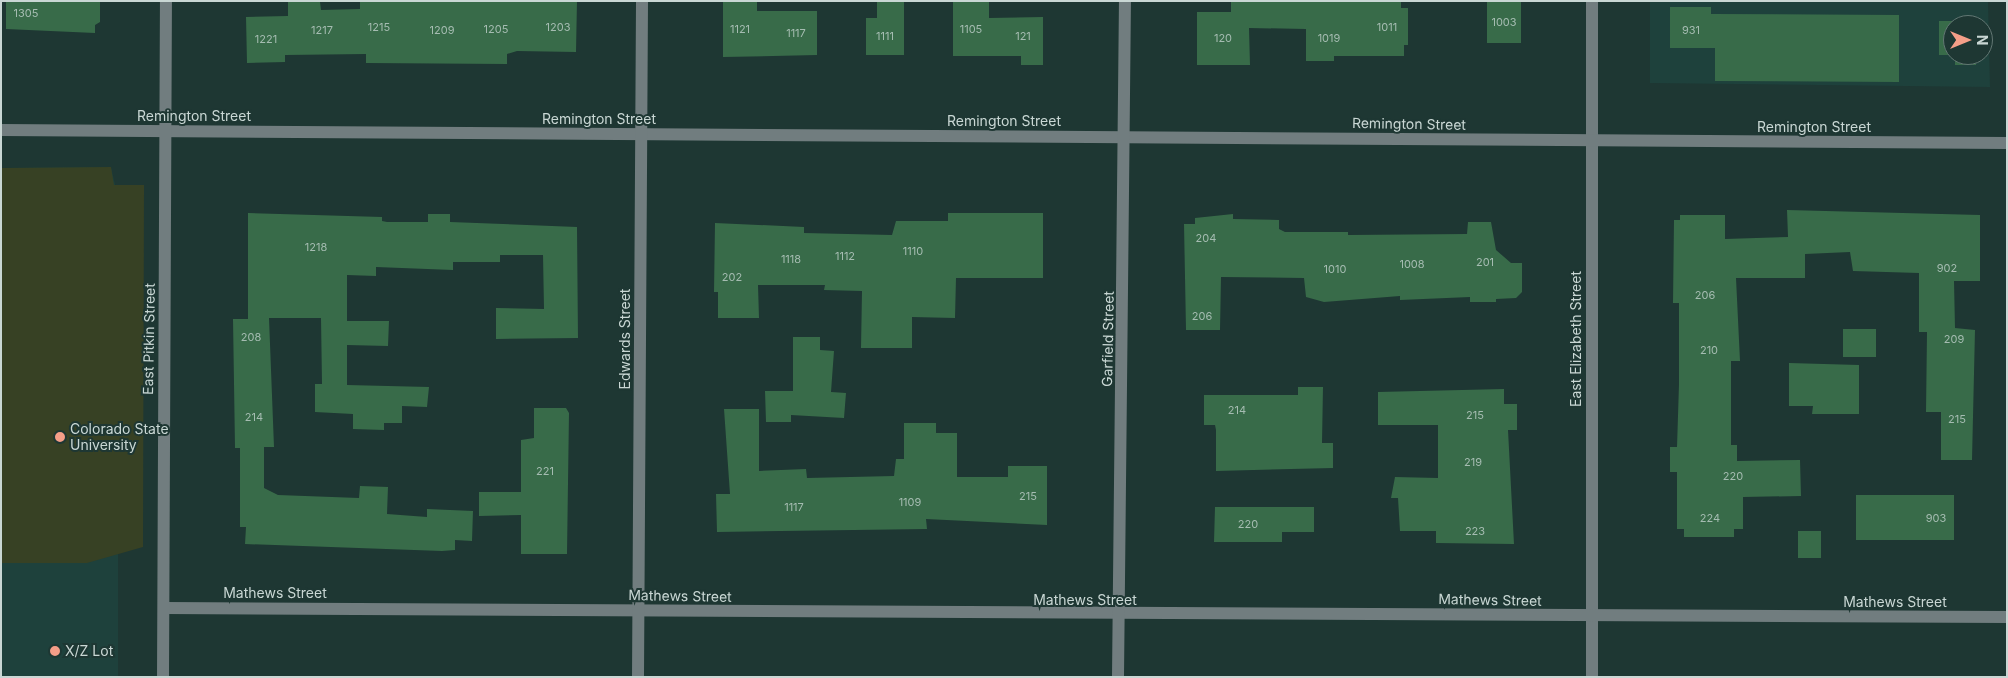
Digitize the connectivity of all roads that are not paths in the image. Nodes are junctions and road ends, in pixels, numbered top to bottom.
1 (166, 1) edge
2 (642, 1) edge
3 (1125, 1) edge
4 (1592, 1) edge
5 (1, 130) edge
6 (165, 130) junction
7 (641, 134) junction
8 (1125, 136) junction
9 (1590, 141) junction
10 (2007, 143) edge
11 (164, 608) junction
12 (639, 610) junction
13 (1592, 615) junction
14 (1119, 616) junction
15 (2007, 617) edge
16 (164, 677) edge
17 (638, 677) edge
18 (1118, 677) edge
19 (1592, 677) edge

1 - 6 street, East Pitkin Street
2 - 7 street, Edwards Street
3 - 8 street, Garfield Street
4 - 9 street, East Elizabeth Street
5 - 6 street, Remington Street
6 - 7 street, Remington Street
6 - 11 street, East Pitkin Street
7 - 8 street, Remington Street
7 - 12 street, Edwards Street
8 - 9 street, Remington Street
8 - 14 street, Garfield Street
9 - 10 street, Remington Street
9 - 13 street, East Elizabeth Street
11 - 12 street, Mathews Street
11 - 16 street, East Pitkin Street
12 - 14 street, Mathews Street
12 - 17 street, Edwards Street
13 - 14 street, Mathews Street
13 - 15 street, Mathews Street
13 - 19 street, East Elizabeth Street
14 - 18 street, Garfield Street

